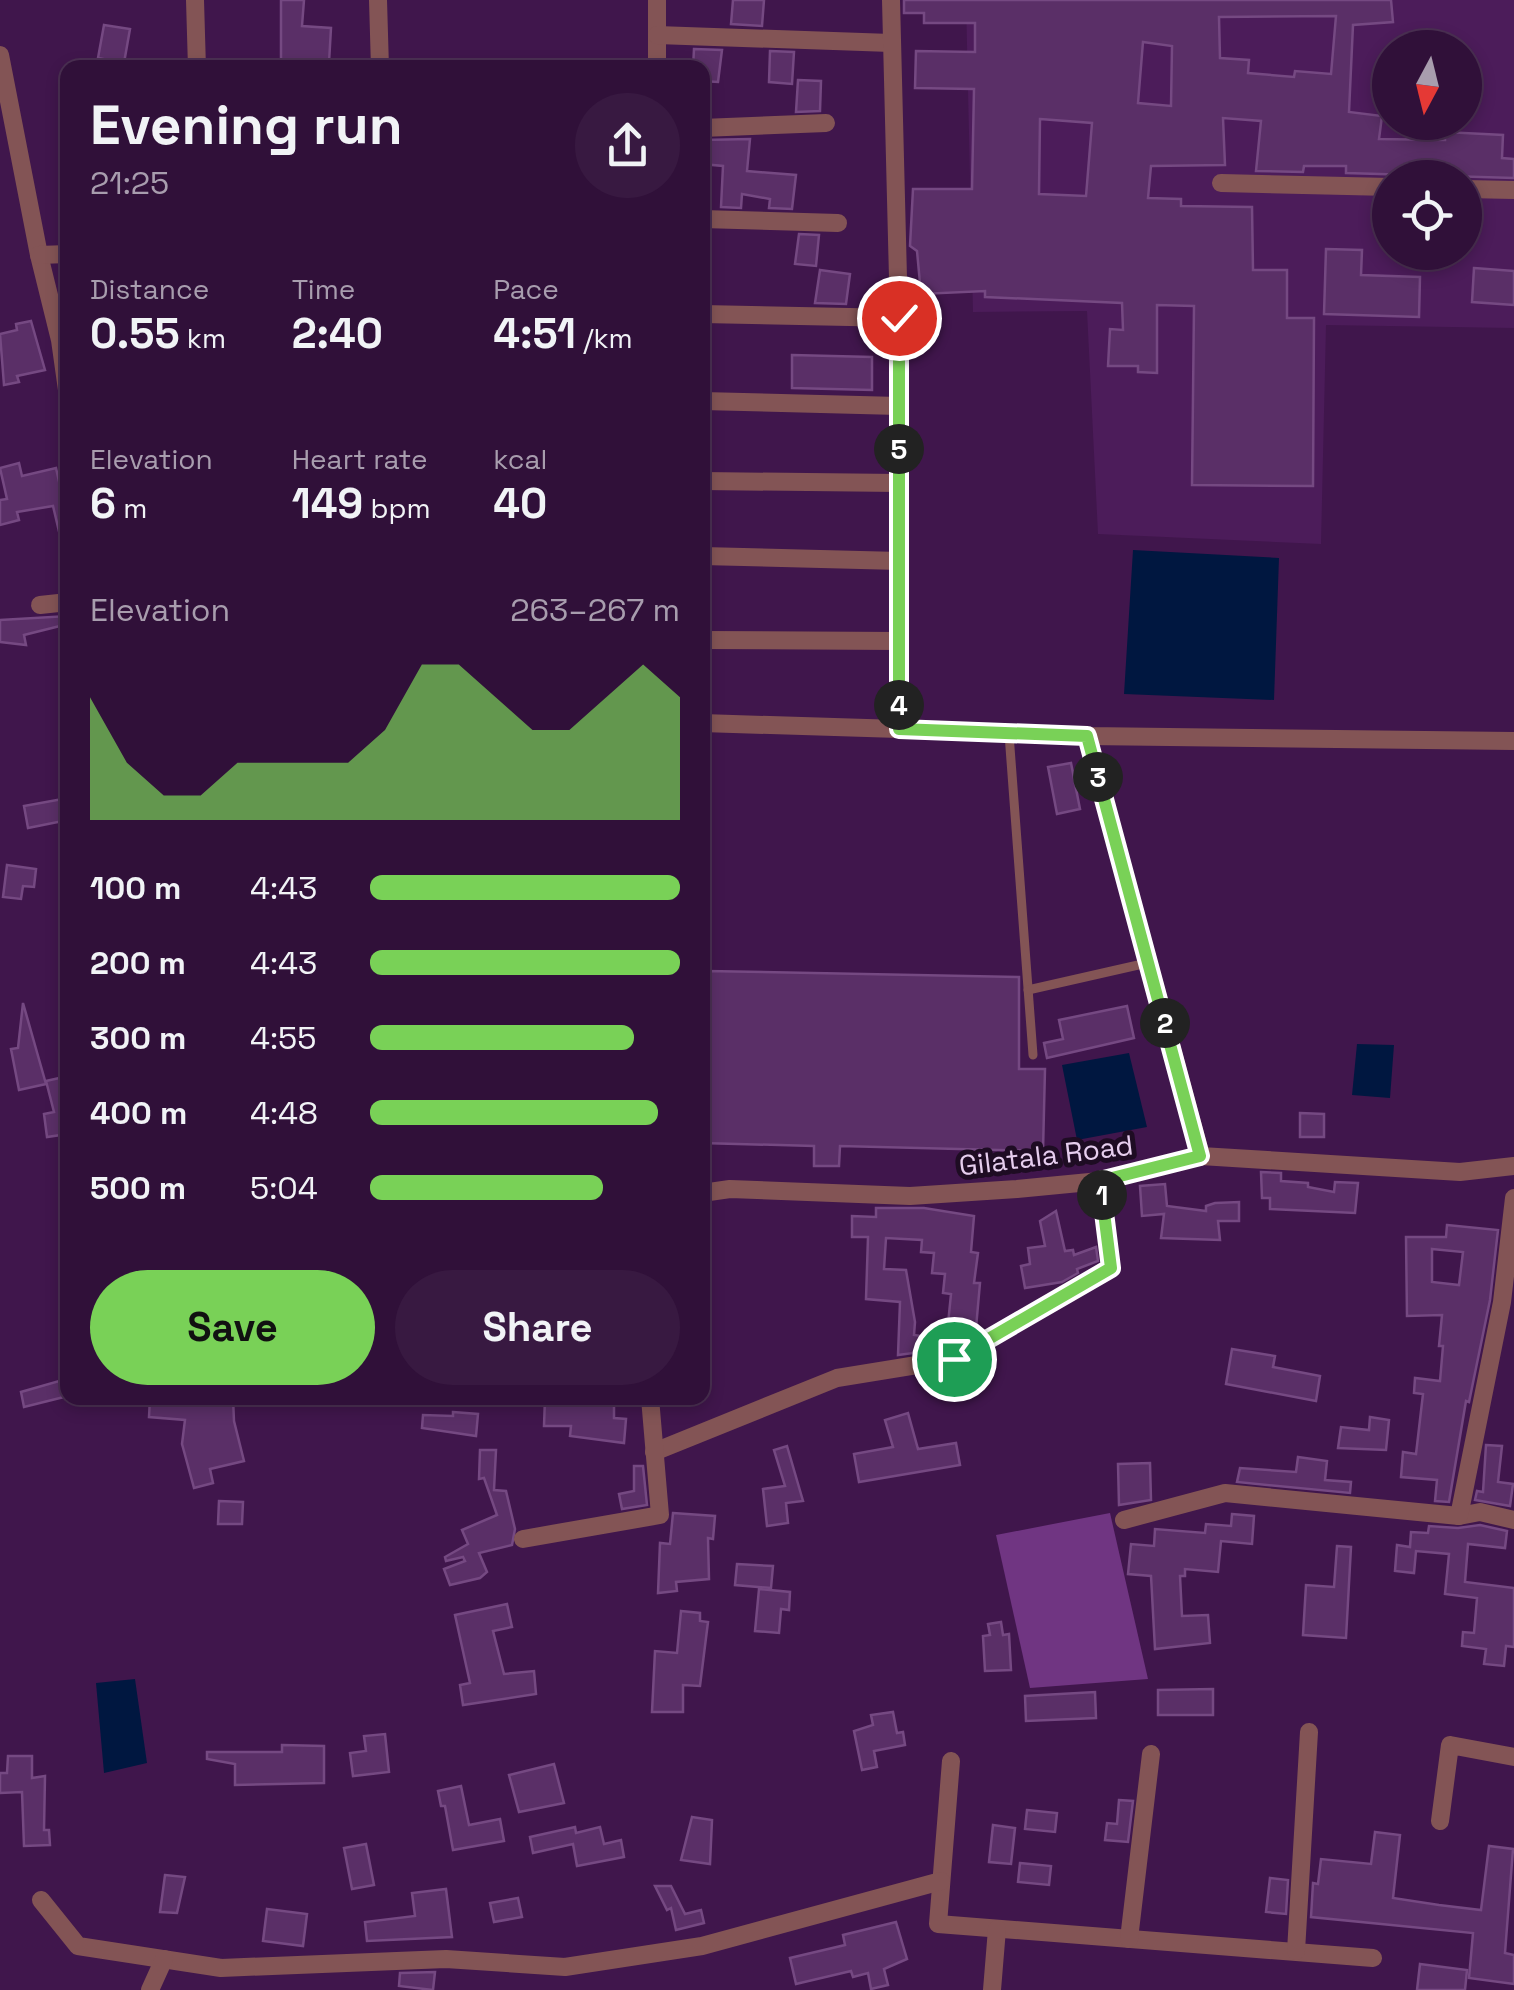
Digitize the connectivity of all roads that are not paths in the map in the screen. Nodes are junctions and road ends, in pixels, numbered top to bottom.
1 (195, 0) edge
2 (378, 0) edge
3 (657, 0) edge
4 (891, 0) edge
5 (657, 34) junction
6 (891, 43) junction
7 (0, 55) edge
8 (196, 60) edge
9 (380, 60) edge
10 (658, 60) edge
11 (826, 123) dead end
12 (710, 128) edge
13 (1220, 183) dead end
14 (1372, 187) edge
15 (1482, 189) edge
16 (1514, 190) edge
17 (710, 219) edge
18 (838, 223) dead end
19 (60, 254) edge
20 (39, 255) junction
21 (710, 314) edge
22 (899, 318) junction
23 (60, 326) edge
24 (710, 400) edge
25 (899, 406) junction
26 (710, 481) edge
27 (900, 483) junction
28 (710, 556) edge
29 (900, 560) junction
30 (60, 603) edge
31 (40, 605) dead end
32 (710, 640) edge
33 (900, 642) junction
34 (710, 724) edge
35 (899, 729) junction
36 (1009, 734) junction
37 (1087, 736) junction
38 (1514, 740) edge
39 (1148, 962) junction
40 (1028, 990) junction
41 (1033, 1055) dead end
42 (1200, 1156) junction
43 (1514, 1166) edge
44 (1100, 1181) junction
45 (710, 1191) edge
46 (1514, 1198) edge
47 (651, 1405) edge
48 (654, 1452) junction
49 (1458, 1516) junction
50 (1124, 1520) dead end
51 (1514, 1520) edge
52 (523, 1539) dead end
53 (1309, 1732) dead end
54 (1150, 1754) dead end
55 (1514, 1756) edge
56 (952, 1761) dead end
57 (1440, 1821) dead end
58 (942, 1881) junction
59 (41, 1900) dead end
60 (997, 1929) junction
61 (1129, 1939) junction
62 (1296, 1952) junction
63 (1373, 1958) dead end
64 (164, 1960) junction
65 (150, 1990) edge
66 (992, 1990) edge

1 - 8 street
2 - 9 street
3 - 5 street
4 - 6 street
5 - 6 street
5 - 10 street
6 - 22 street
7 - 20 street
11 - 12 street
13 - 14 street
15 - 16 street
17 - 18 street
19 - 20 street
20 - 23 street
21 - 22 street
22 - 25 street
24 - 25 street
25 - 27 street
26 - 27 street
27 - 29 street
28 - 29 street
29 - 33 street
30 - 31 street
32 - 33 street
33 - 35 street
34 - 35 street
35 - 36 street
36 - 37 street
36 - 40 lane
37 - 38 street
37 - 39 street
39 - 40 lane
39 - 42 street
40 - 41 lane
42 - 43 street, Gilatala Road
42 - 44 street, Gilatala Road
44 - 45 street, Gilatala Road
44 - 48 street
46 - 49 street
47 - 48 street
48 - 52 street
49 - 50 street
49 - 51 street
53 - 62 street
54 - 61 street
55 - 57 street
56 - 58 street
58 - 60 street
58 - 64 street
59 - 64 street
60 - 61 street
60 - 66 street
61 - 62 street
62 - 63 street
64 - 65 street

